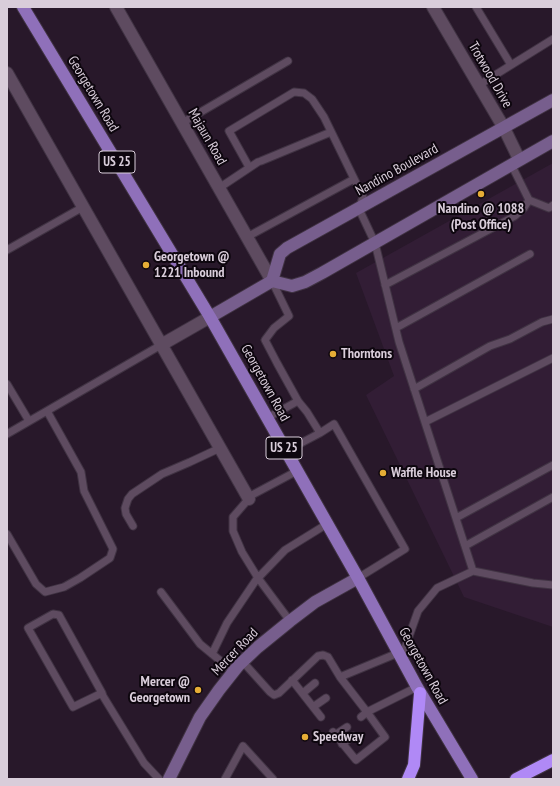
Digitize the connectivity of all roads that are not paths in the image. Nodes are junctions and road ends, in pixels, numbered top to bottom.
1 (23, 7) edge
2 (116, 7) edge
3 (433, 7) edge
4 (476, 7) edge
5 (553, 40) edge
6 (288, 61) dead end
7 (511, 65) junction
8 (7, 73) edge
9 (479, 85) junction
10 (553, 100) edge
11 (182, 123) junction
12 (504, 128) junction
13 (331, 132) junction
14 (553, 141) edge
15 (515, 161) junction
16 (249, 167) junction
17 (354, 179) junction
18 (219, 188) junction
19 (529, 200) junction
20 (553, 205) edge
21 (83, 207) junction
22 (358, 209) junction
23 (247, 237) junction
24 (375, 243) junction
25 (7, 250) edge
26 (530, 254) dead end
27 (272, 281) junction
28 (385, 285) junction
29 (210, 317) junction
30 (553, 319) edge
31 (396, 328) junction
32 (161, 345) junction
33 (553, 358) edge
34 (7, 384) edge
35 (414, 390) junction
36 (298, 401) junction
37 (47, 411) junction
38 (267, 418) junction
39 (29, 421) junction
40 (425, 422) junction
41 (320, 433) junction
42 (7, 434) edge
43 (220, 448) junction
44 (286, 451) junction
45 (553, 465) edge
46 (297, 470) junction
47 (553, 498) edge
48 (249, 499) junction
49 (456, 518) junction
50 (327, 524) junction
51 (133, 526) dead end
52 (7, 534) edge
53 (465, 546) junction
54 (473, 571) junction
55 (258, 578) junction
56 (358, 578) junction
57 (553, 585) edge
58 (161, 592) dead end
59 (290, 621) junction
60 (212, 654) junction
61 (400, 656) junction
62 (243, 662) junction
63 (234, 672) junction
64 (340, 677) junction
65 (292, 680) junction
66 (315, 684) dead end
67 (419, 690) junction
68 (102, 693) junction
69 (303, 693) junction
70 (326, 698) dead end
71 (313, 707) junction
72 (364, 714) junction
73 (321, 717) dead end
74 (347, 727) dead end
75 (353, 736) dead end
76 (342, 744) junction
77 (553, 760) edge
78 (159, 779) edge
79 (169, 779) edge
80 (225, 779) edge
81 (273, 779) edge
82 (408, 779) edge
83 (472, 779) edge
84 (516, 779) edge

1 - 29 main road, Georgetown Road / US 25
2 - 11 street, Majaun Road
3 - 9 street, Trotwood Drive
4 - 7 lane
5 - 7 lane
6 - 11 lane
7 - 9 lane
8 - 21 street
9 - 12 street, Trotwood Drive
10 - 12 street, Nandino Boulevard
11 - 18 street, Majaun Road
12 - 15 street, Trotwood Drive
12 - 22 street, Nandino Boulevard
13 - 16 lane
13 - 16 lane
13 - 17 lane
14 - 15 street
15 - 19 lane
15 - 24 street
16 - 18 lane
17 - 22 lane
17 - 23 lane
18 - 23 street, Majaun Road
19 - 20 lane
19 - 28 lane
21 - 25 lane
21 - 32 street
22 - 24 lane
22 - 27 street, Nandino Boulevard
23 - 27 street, Majaun Road
24 - 27 street
24 - 28 lane
26 - 31 lane
27 - 29 street
27 - 36 lane
28 - 31 lane
29 - 32 street
29 - 38 main road, Georgetown Road / US 25
30 - 35 lane
31 - 35 lane
32 - 37 lane
32 - 43 street
33 - 40 lane
34 - 39 lane
35 - 40 lane
36 - 38 lane
36 - 41 lane
37 - 39 lane
37 - 52 lane
38 - 44 main road, Georgetown Road / US 25
39 - 42 lane
40 - 49 lane
41 - 44 lane
41 - 56 lane
43 - 48 street
43 - 51 lane
44 - 46 main road, Georgetown Road / US 25
45 - 49 lane
46 - 48 lane
46 - 50 main road, Georgetown Road / US 25
47 - 53 lane
48 - 55 lane
49 - 53 lane
50 - 55 lane
50 - 56 main road, Georgetown Road / US 25
53 - 54 lane
54 - 57 lane
54 - 61 lane
55 - 59 lane
55 - 60 lane
56 - 59 street, Mercer Road
56 - 61 main road, Georgetown Road / US 25
58 - 60 lane
59 - 62 street, Mercer Road
60 - 63 lane
61 - 64 lane
61 - 67 main road, Georgetown Road / US 25
62 - 63 street, Mercer Road
62 - 65 lane
63 - 79 street, Mercer Road
64 - 65 lane
64 - 72 lane
65 - 69 lane
66 - 69 lane
67 - 72 lane
67 - 82 highway
67 - 83 main road, Georgetown Road / US 25
68 - 68 lane
68 - 78 lane
69 - 71 lane
70 - 71 lane
71 - 73 lane
72 - 76 lane
74 - 76 lane
75 - 76 lane
77 - 84 highway
80 - 81 lane

